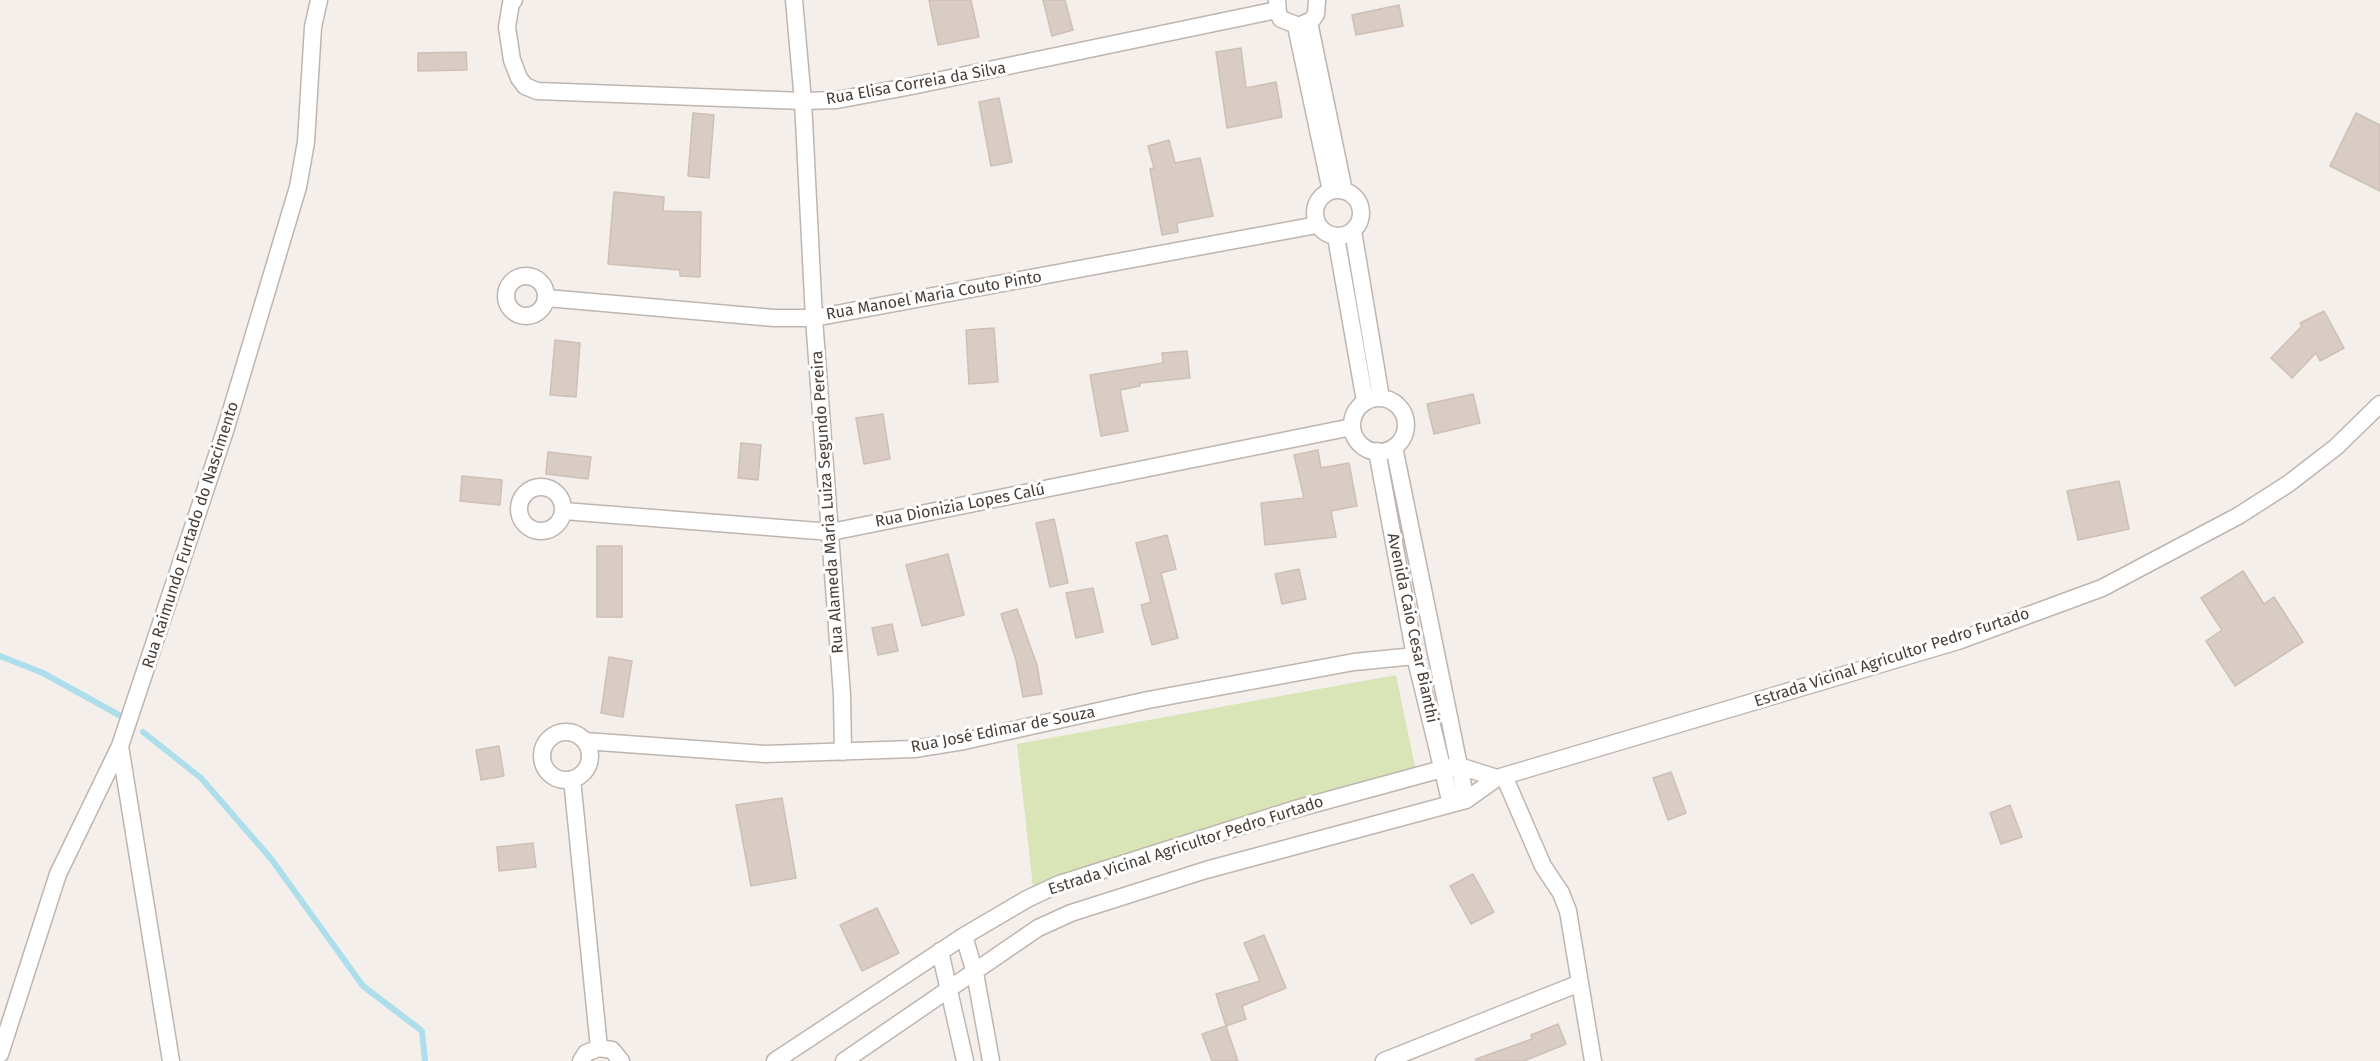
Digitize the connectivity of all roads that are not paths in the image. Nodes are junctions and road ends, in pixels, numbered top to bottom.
1 (319, 0) edge
2 (514, 0) edge
3 (794, 0) edge
4 (1317, 0) edge
5 (1277, 5) edge
6 (1302, 24) junction
7 (803, 102) junction
8 (1337, 191) junction
9 (1317, 225) junction
10 (1353, 231) junction
11 (1336, 237) junction
12 (547, 298) dead end
13 (814, 318) junction
14 (1373, 399) junction
15 (2380, 404) edge
16 (1352, 427) junction
17 (1394, 447) junction
18 (1377, 451) junction
19 (564, 511) dead end
20 (831, 532) junction
21 (1415, 656) junction
22 (585, 741) junction
23 (120, 746) junction
24 (843, 752) junction
25 (1459, 766) junction
26 (1442, 769) junction
27 (1500, 777) junction
28 (572, 779) junction
29 (1459, 802) junction
30 (964, 936) junction
31 (940, 951) junction
32 (975, 973) junction
33 (1580, 983) junction
34 (951, 990) junction
35 (599, 1047) junction
36 (0, 1054) edge
37 (171, 1061) edge
38 (581, 1061) edge
39 (621, 1061) edge
40 (775, 1061) edge
41 (844, 1061) edge
42 (965, 1061) edge
43 (991, 1061) edge
44 (1384, 1061) edge
45 (1593, 1061) edge

1 - 23 street, Rua Raimundo Furtado do Nascimento
2 - 7 street, Rua Elisa Correia da Silva
3 - 7 street, Rua Alameda Maria Luiza Segundo Pereira
4 - 6 street
5 - 6 street
5 - 7 street, Rua Elisa Correia da Silva
6 - 8 street
7 - 13 street, Rua Alameda Maria Luiza Segundo Pereira
8 - 9 street
8 - 10 street
9 - 11 street
9 - 13 street, Rua Manoel Maria Couto Pinto
10 - 11 street
10 - 14 street
11 - 14 street
12 - 13 street, Rua Manoel Maria Couto Pinto
13 - 20 street, Rua Alameda Maria Luiza Segundo Pereira
14 - 16 street
14 - 17 street
15 - 27 street, Estrada Vicinal Agricultor Pedro Furtado
16 - 18 street
16 - 20 street, Rua Dionizia Lopes Calú
17 - 18 street
17 - 25 street, Avenida Caio Cesar Bianthi
18 - 21 street, Avenida Caio Cesar Bianthi
19 - 20 street, Rua Dionizia Lopes Calú
20 - 24 street, Rua Alameda Maria Luiza Segundo Pereira
21 - 24 street, Rua José Edimar de Souza
21 - 26 street, Avenida Caio Cesar Bianthi
22 - 24 street, Rua José Edimar de Souza
22 - 28 street
22 - 28 street, Rua José Edimar de Souza
23 - 36 street, Rua Raimundo Furtado do Nascimento
23 - 37 street
25 - 26 street, Estrada Vicinal Agricultor Pedro Furtado
25 - 27 street, Estrada Vicinal Agricultor Pedro Furtado
25 - 29 street, Avenida Caio Cesar Bianthi
26 - 29 street, Avenida Caio Cesar Bianthi
26 - 30 street, Estrada Vicinal Agricultor Pedro Furtado
27 - 29 street, Estrada Vicinal Agricultor Pedro Furtado
27 - 33 street
28 - 35 street
29 - 32 street, Estrada Vicinal Agricultor Pedro Furtado
30 - 31 street, Estrada Vicinal Agricultor Pedro Furtado
30 - 32 street
31 - 34 street
31 - 40 street, Estrada Vicinal Agricultor Pedro Furtado
32 - 34 street, Estrada Vicinal Agricultor Pedro Furtado
32 - 43 street
33 - 44 street
33 - 45 street
34 - 41 street, Estrada Vicinal Agricultor Pedro Furtado
34 - 42 street
35 - 38 street
35 - 39 street

